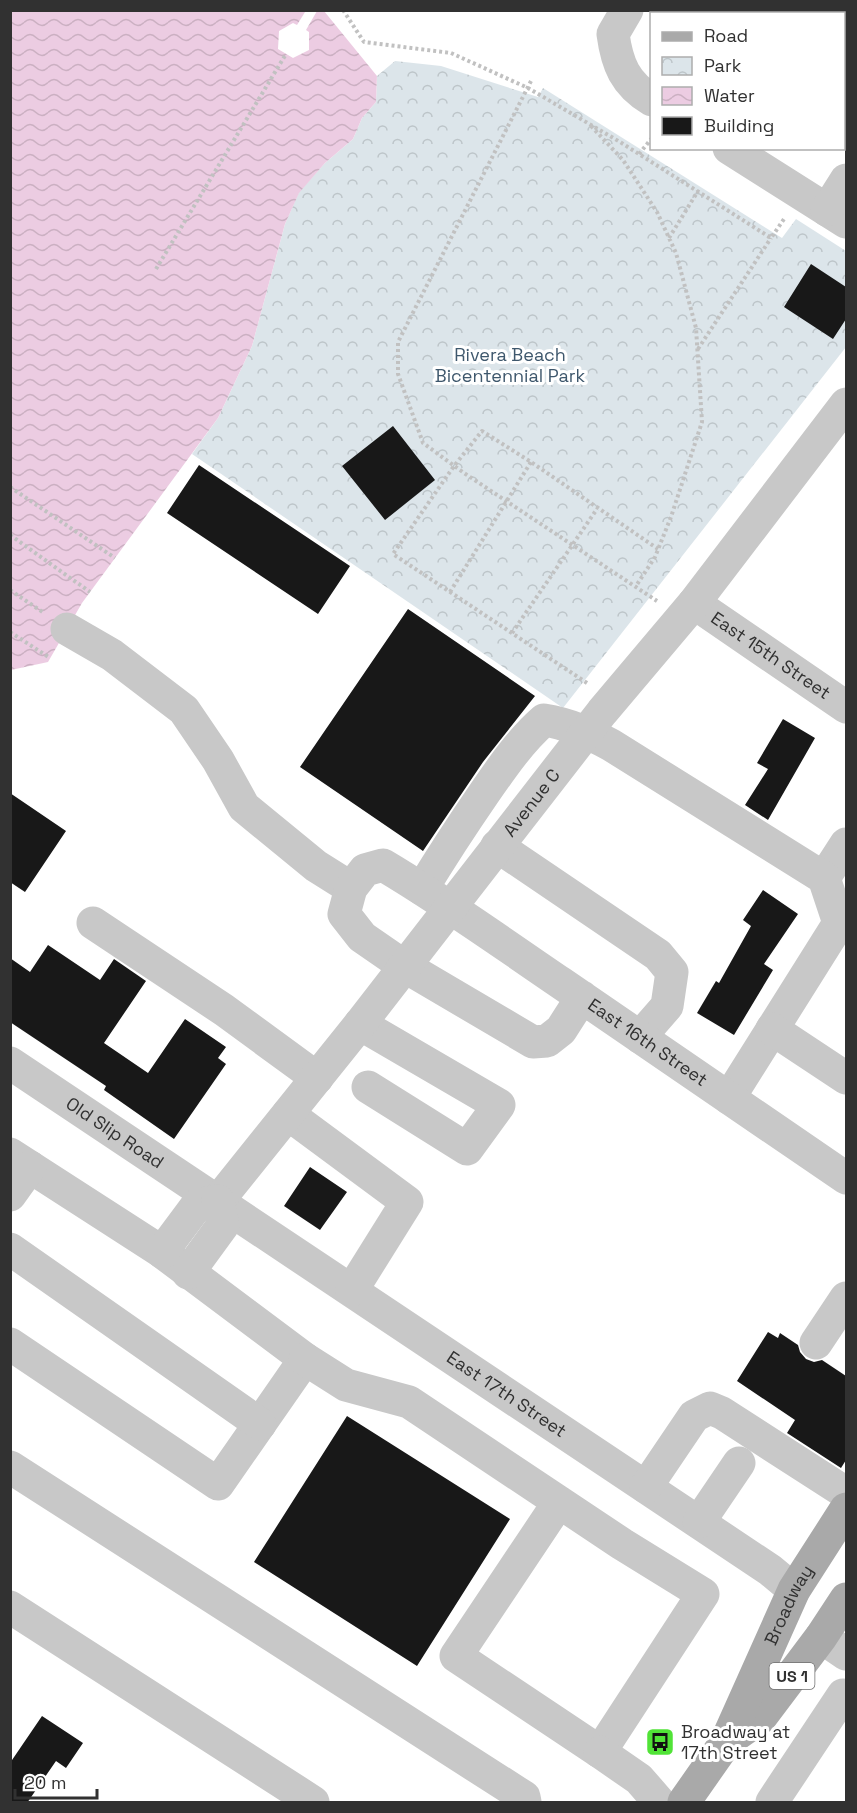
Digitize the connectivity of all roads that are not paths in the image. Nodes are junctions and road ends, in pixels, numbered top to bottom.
1 (627, 10) edge
2 (650, 99) edge
3 (732, 150) edge
4 (846, 180) edge
5 (837, 216) edge
6 (846, 404) edge
7 (694, 603) junction
8 (67, 629) road end
9 (846, 707) edge
10 (587, 732) junction
11 (846, 844) edge
12 (497, 846) junction
13 (824, 878) junction
14 (351, 888) junction
15 (422, 890) junction
16 (450, 907) junction
17 (93, 923) dead end
18 (404, 966) junction
19 (582, 997) junction
20 (360, 1024) junction
21 (772, 1029) junction
22 (640, 1037) junction
23 (10, 1063) edge
24 (317, 1078) junction
25 (846, 1078) edge
26 (368, 1087) dead end
27 (729, 1098) junction
28 (288, 1114) junction
29 (20, 1160) edge
30 (846, 1178) edge
31 (10, 1195) edge
32 (218, 1202) junction
33 (10, 1250) edge
34 (162, 1252) junction
35 (188, 1273) junction
36 (352, 1290) junction
37 (846, 1298) edge
38 (816, 1343) dead end
39 (10, 1344) edge
40 (305, 1359) junction
41 (260, 1424) junction
42 (739, 1463) dead end
43 (10, 1467) edge
44 (646, 1487) junction
45 (846, 1493) edge
46 (559, 1502) junction
47 (846, 1509) edge
48 (699, 1522) junction
49 (794, 1590) junction
50 (846, 1599) edge
51 (10, 1607) edge
52 (834, 1646) edge
53 (846, 1698) edge
54 (726, 1742) junction
55 (600, 1752) junction
56 (313, 1803) edge
57 (525, 1803) edge
58 (659, 1803) edge
59 (684, 1803) edge
60 (772, 1803) edge

1 - 2 street
3 - 5 street
4 - 5 street
6 - 7 street, Avenue C
7 - 9 street, East 15th Street
7 - 10 street, Avenue C
8 - 14 street
10 - 12 street, Avenue C
10 - 13 street
10 - 15 street
11 - 13 street
12 - 16 street, Avenue C
12 - 22 street
13 - 21 street
14 - 15 street, East 16th Street
14 - 18 street
15 - 16 street, East 16th Street
16 - 18 street, Avenue C
16 - 19 street, East 16th Street
17 - 24 street
18 - 19 street
18 - 20 street, Avenue C
19 - 22 street, East 16th Street
20 - 24 street, Avenue C
20 - 26 street
21 - 25 street
21 - 27 street
22 - 27 street, East 16th Street
23 - 32 street, Old Slip Road
24 - 28 street, Avenue C
27 - 30 street, East 16th Street
28 - 32 street, Avenue C
28 - 36 street
29 - 31 street
29 - 34 street
32 - 34 street
32 - 35 street
32 - 36 street, East 17th Street
33 - 41 street
34 - 35 street
35 - 40 street
36 - 44 street, East 17th Street
37 - 38 street
39 - 41 street
40 - 41 street
40 - 46 street
42 - 48 street
43 - 57 street
44 - 45 street
44 - 48 street, East 17th Street
46 - 55 street
46 - 55 street
47 - 49 main road, Broadway / US 1
48 - 49 street, East 17th Street
49 - 54 main road, Broadway / US 1
50 - 52 main road, Broadway / US 1
51 - 56 street
52 - 54 main road, Broadway / US 1
53 - 60 street
54 - 59 main road, Broadway / US 1
55 - 58 street

